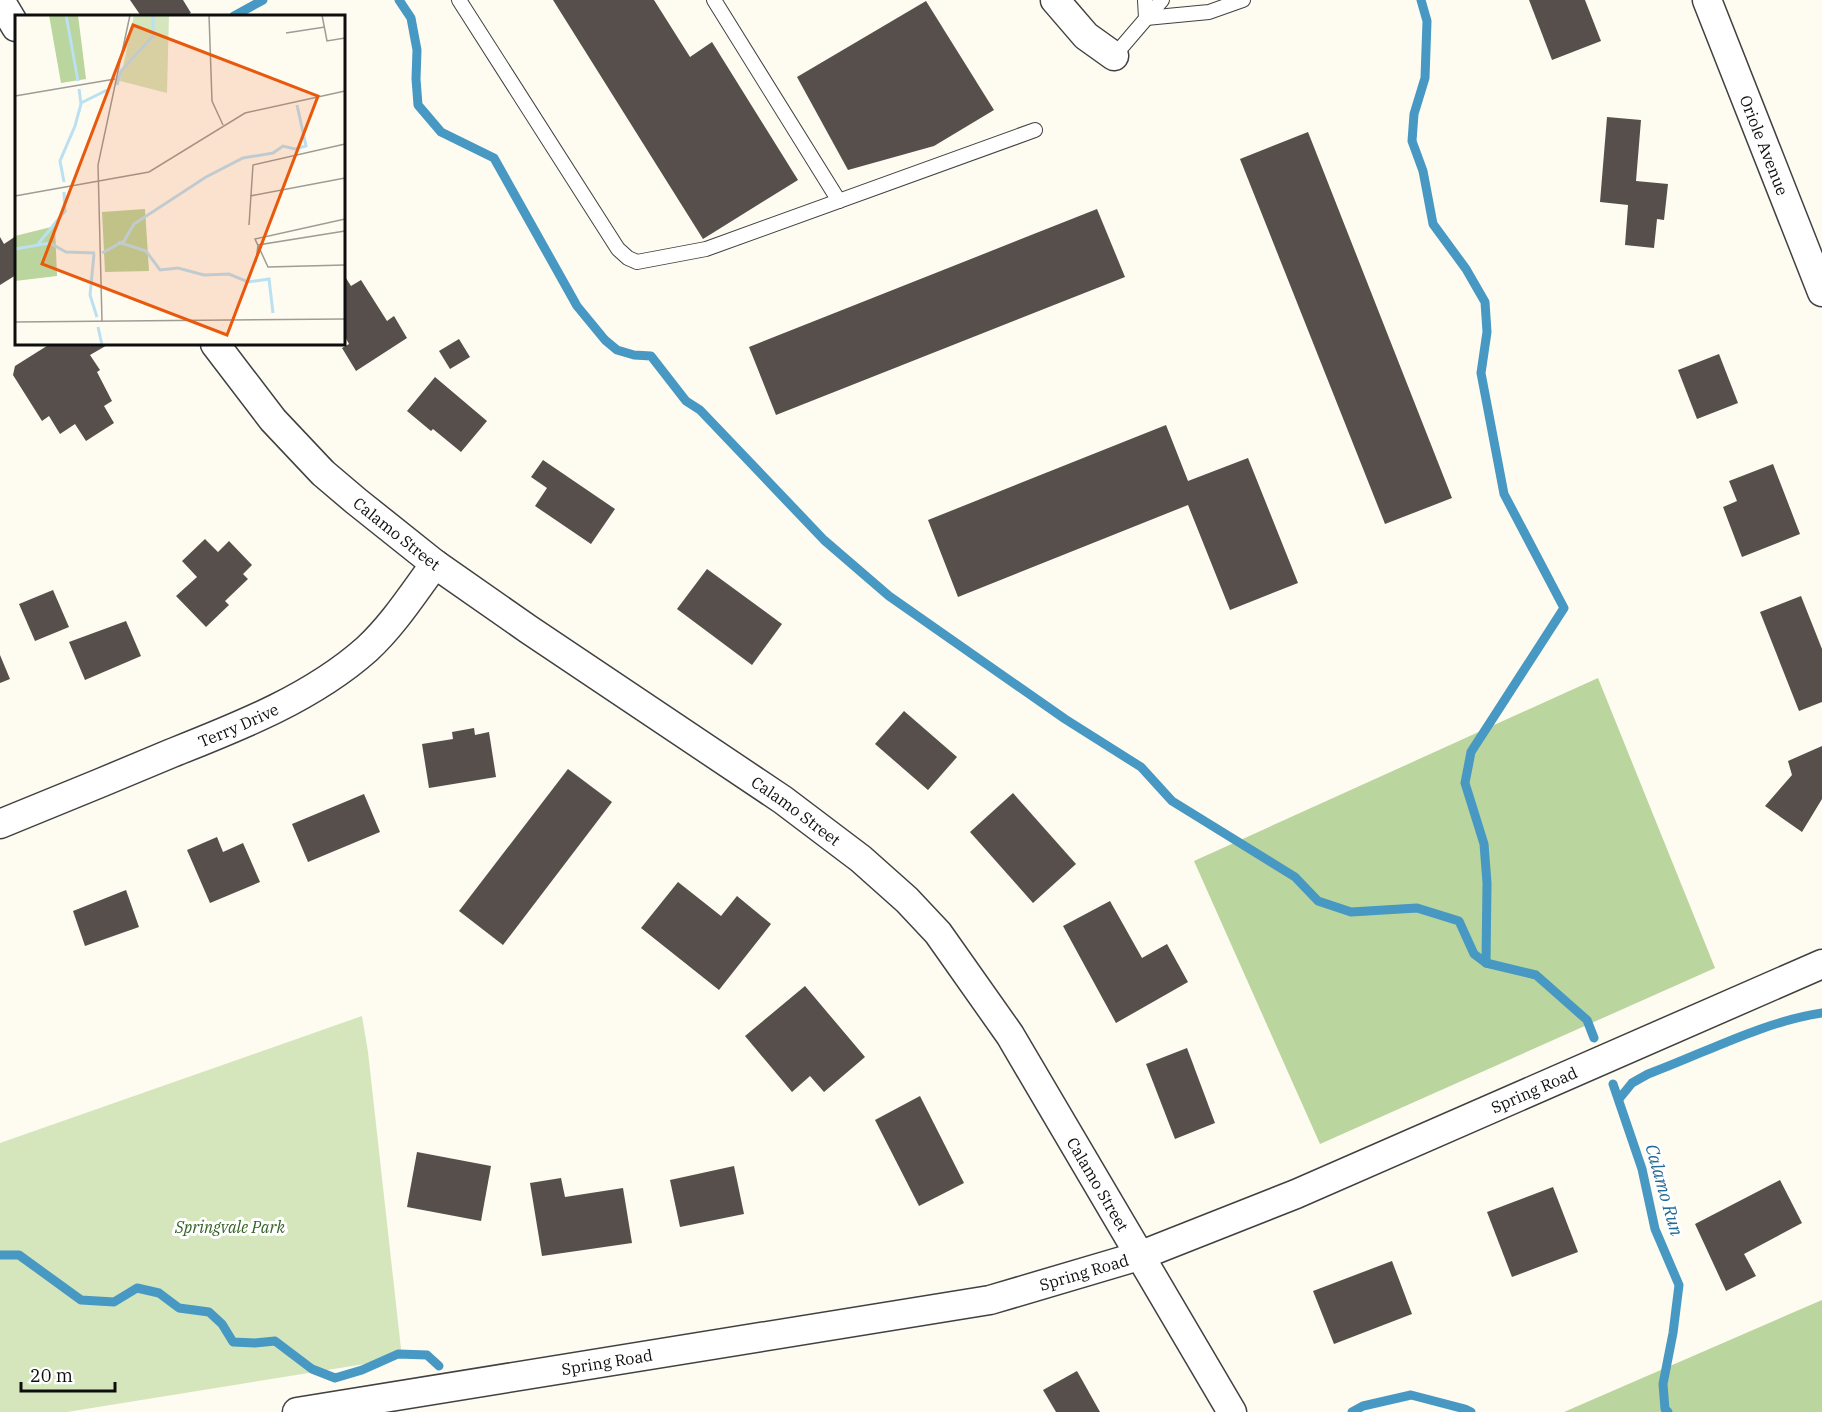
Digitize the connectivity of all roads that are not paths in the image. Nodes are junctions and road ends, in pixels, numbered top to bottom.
1 (0, 0) edge
2 (459, 0) edge
3 (714, 0) edge
4 (1055, 0) edge
5 (1145, 0) edge
6 (1162, 0) edge
7 (1243, 0) edge
8 (1707, 0) edge
9 (1146, 18) junction
10 (15, 25) edge
11 (1114, 56) joint
12 (1035, 130) dead end
13 (839, 201) junction
14 (1822, 292) edge
15 (216, 345) edge
16 (435, 564) junction
17 (0, 824) edge
18 (1822, 964) edge
19 (1139, 1256) junction
20 (413, 1403) edge
21 (297, 1412) edge
22 (1232, 1412) edge

1 - 10 street
2 - 13 lane
3 - 13 lane
4 - 11 street
5 - 9 lane
6 - 9 lane
7 - 9 lane
8 - 14 street, Oriole Avenue
9 - 11 lane
12 - 13 lane
15 - 16 street, Calamo Street
16 - 17 street, Terry Drive
16 - 19 street, Calamo Street
18 - 19 street, Spring Road
19 - 20 street, Spring Road
19 - 22 street, Calamo Street
20 - 21 street, Spring Road

